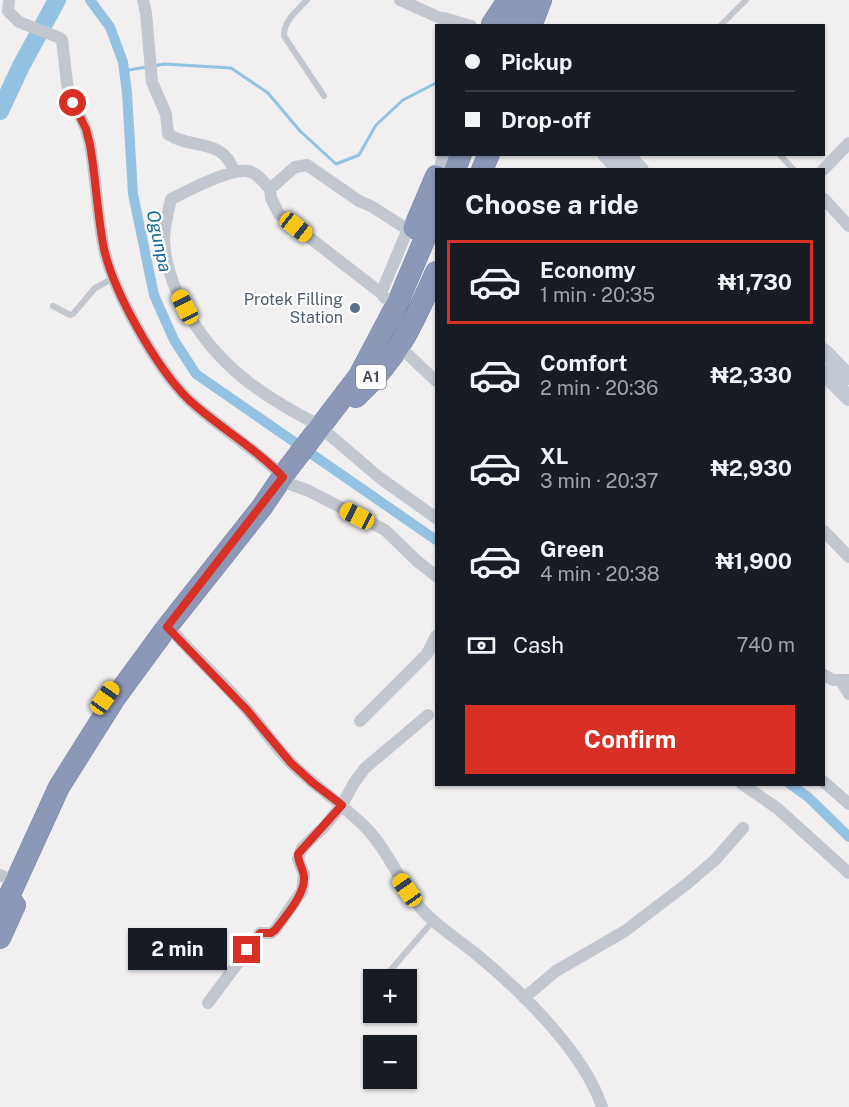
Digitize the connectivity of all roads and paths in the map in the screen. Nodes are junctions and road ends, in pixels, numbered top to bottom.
1 (9, 0) edge
2 (143, 0) edge
3 (307, 0) edge
4 (400, 0) edge
5 (508, 0) edge
6 (525, 0) edge
7 (541, 0) edge
8 (554, 0) edge
9 (746, 0) edge
10 (426, 13) junction
11 (449, 24) edge
12 (464, 24) edge
13 (496, 24) edge
14 (516, 24) edge
15 (532, 24) edge
16 (546, 24) edge
17 (722, 24) edge
18 (324, 96) dead end
19 (849, 143) edge
20 (458, 156) edge
21 (781, 156) edge
22 (441, 167) edge
23 (792, 168) edge
24 (825, 168) edge
25 (234, 172) junction
26 (435, 178) edge
27 (435, 184) edge
28 (270, 189) junction
29 (825, 201) edge
30 (435, 214) edge
31 (849, 226) edge
32 (407, 229) junction
33 (435, 250) edge
34 (114, 278) junction
35 (435, 278) edge
36 (394, 300) junction
37 (53, 306) dead end
38 (400, 347) junction
39 (825, 352) edge
40 (825, 374) edge
41 (849, 377) edge
42 (435, 380) edge
43 (352, 394) junction
44 (849, 398) edge
45 (321, 433) junction
46 (288, 477) junction
47 (435, 517) edge
48 (825, 532) edge
49 (849, 557) edge
50 (435, 575) edge
51 (171, 631) junction
52 (435, 638) edge
53 (825, 676) edge
54 (845, 680) edge
55 (849, 694) edge
56 (428, 715) dead end
57 (360, 721) dead end
58 (825, 783) edge
59 (745, 786) edge
60 (849, 804) edge
61 (342, 805) junction
62 (743, 828) dead end
63 (849, 873) edge
64 (5, 877) edge
65 (0, 901) edge
66 (0, 916) edge
67 (433, 920) junction
68 (0, 938) edge
69 (391, 969) edge
70 (524, 998) junction
71 (208, 1003) dead end
72 (598, 1106) edge

1 - 34 street
2 - 25 street
3 - 18 lane
4 - 10 street
5 - 13 highway
6 - 14 highway
7 - 15 highway
8 - 16 highway
9 - 17 lane
10 - 11 street
10 - 12 street
19 - 24 street
20 - 22 highway
21 - 23 lane
25 - 28 street
25 - 45 street
26 - 32 street
27 - 36 highway
28 - 32 street
28 - 36 street
29 - 31 street
30 - 36 highway, A1
32 - 36 street
33 - 36 highway, A1
34 - 37 lane
34 - 46 street
35 - 38 highway
36 - 43 highway, A1
38 - 42 street
38 - 43 highway
39 - 41 main road
40 - 44 main road
43 - 45 highway, A1
45 - 46 highway, A1
45 - 47 street
46 - 50 street
46 - 51 highway, A1
48 - 49 street
51 - 61 street
51 - 64 street
51 - 66 highway, A1
51 - 68 highway, A1
52 - 57 street
53 - 54 street
54 - 55 street
56 - 61 street
58 - 60 street
59 - 63 street
61 - 67 street
61 - 71 street
62 - 70 street
64 - 65 street
67 - 69 lane
67 - 70 street
70 - 72 street

